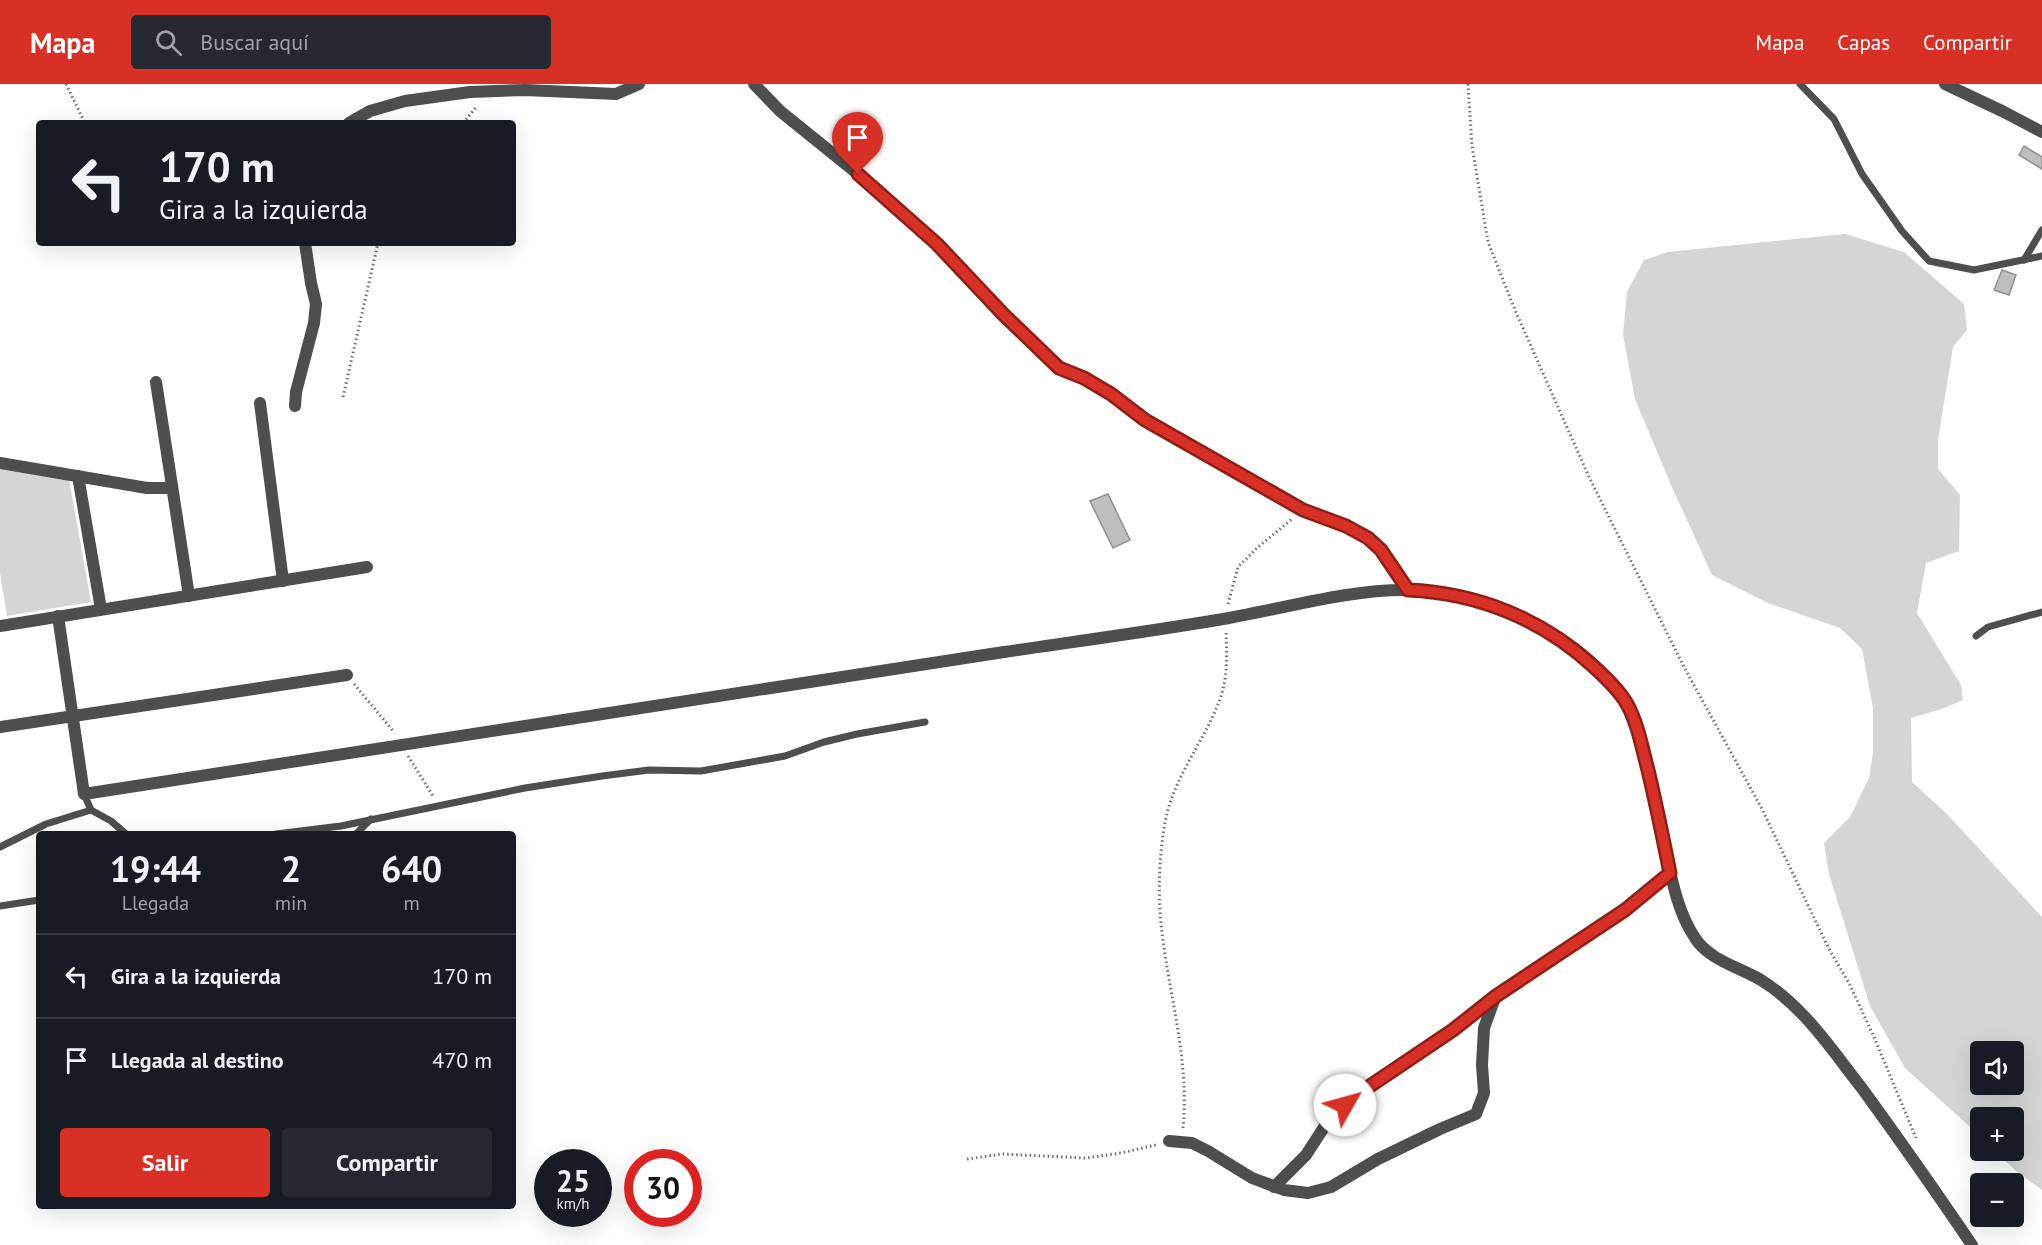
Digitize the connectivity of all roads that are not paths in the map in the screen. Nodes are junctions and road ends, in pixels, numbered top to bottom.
1 (639, 84) edge
2 (754, 84) edge
3 (1800, 84) edge
4 (1945, 84) edge
5 (354, 120) edge
6 (2042, 132) edge
7 (2042, 230) edge
8 (306, 246) edge
9 (2042, 255) edge
10 (2024, 260) junction
11 (156, 382) dead end
12 (260, 404) dead end
13 (295, 406) dead end
14 (0, 463) edge
15 (78, 476) junction
16 (172, 488) junction
17 (367, 567) dead end
18 (283, 580) junction
19 (1408, 590) junction
20 (189, 596) junction
21 (101, 609) junction
22 (2042, 612) edge
23 (58, 616) junction
24 (0, 623) edge
25 (1976, 636) dead end
26 (347, 675) dead end
27 (72, 715) junction
28 (925, 722) dead end
29 (0, 727) edge
30 (84, 794) junction
31 (91, 810) junction
32 (370, 819) junction
33 (123, 831) edge
34 (300, 831) edge
35 (359, 831) edge
36 (0, 847) edge
37 (1670, 873) junction
38 (36, 900) edge
39 (0, 906) edge
40 (1496, 996) junction
41 (1175, 1142) road end
42 (1274, 1187) junction
43 (1972, 1245) edge

1 - 5 street
2 - 19 street
3 - 10 lane
4 - 6 street
7 - 10 lane
8 - 13 street
9 - 10 lane
11 - 16 street
12 - 18 street
14 - 15 street
15 - 16 street
15 - 21 street
16 - 20 street
17 - 18 street
18 - 20 street
19 - 30 street
19 - 37 street
20 - 21 street
21 - 23 street
22 - 25 lane
23 - 24 street
23 - 27 street
26 - 27 street
27 - 29 street
27 - 30 street
28 - 32 lane
30 - 31 lane
31 - 33 lane
31 - 36 lane
32 - 34 lane
32 - 35 lane
37 - 40 street
37 - 43 street
38 - 39 lane
40 - 42 street
40 - 42 street
41 - 42 street

